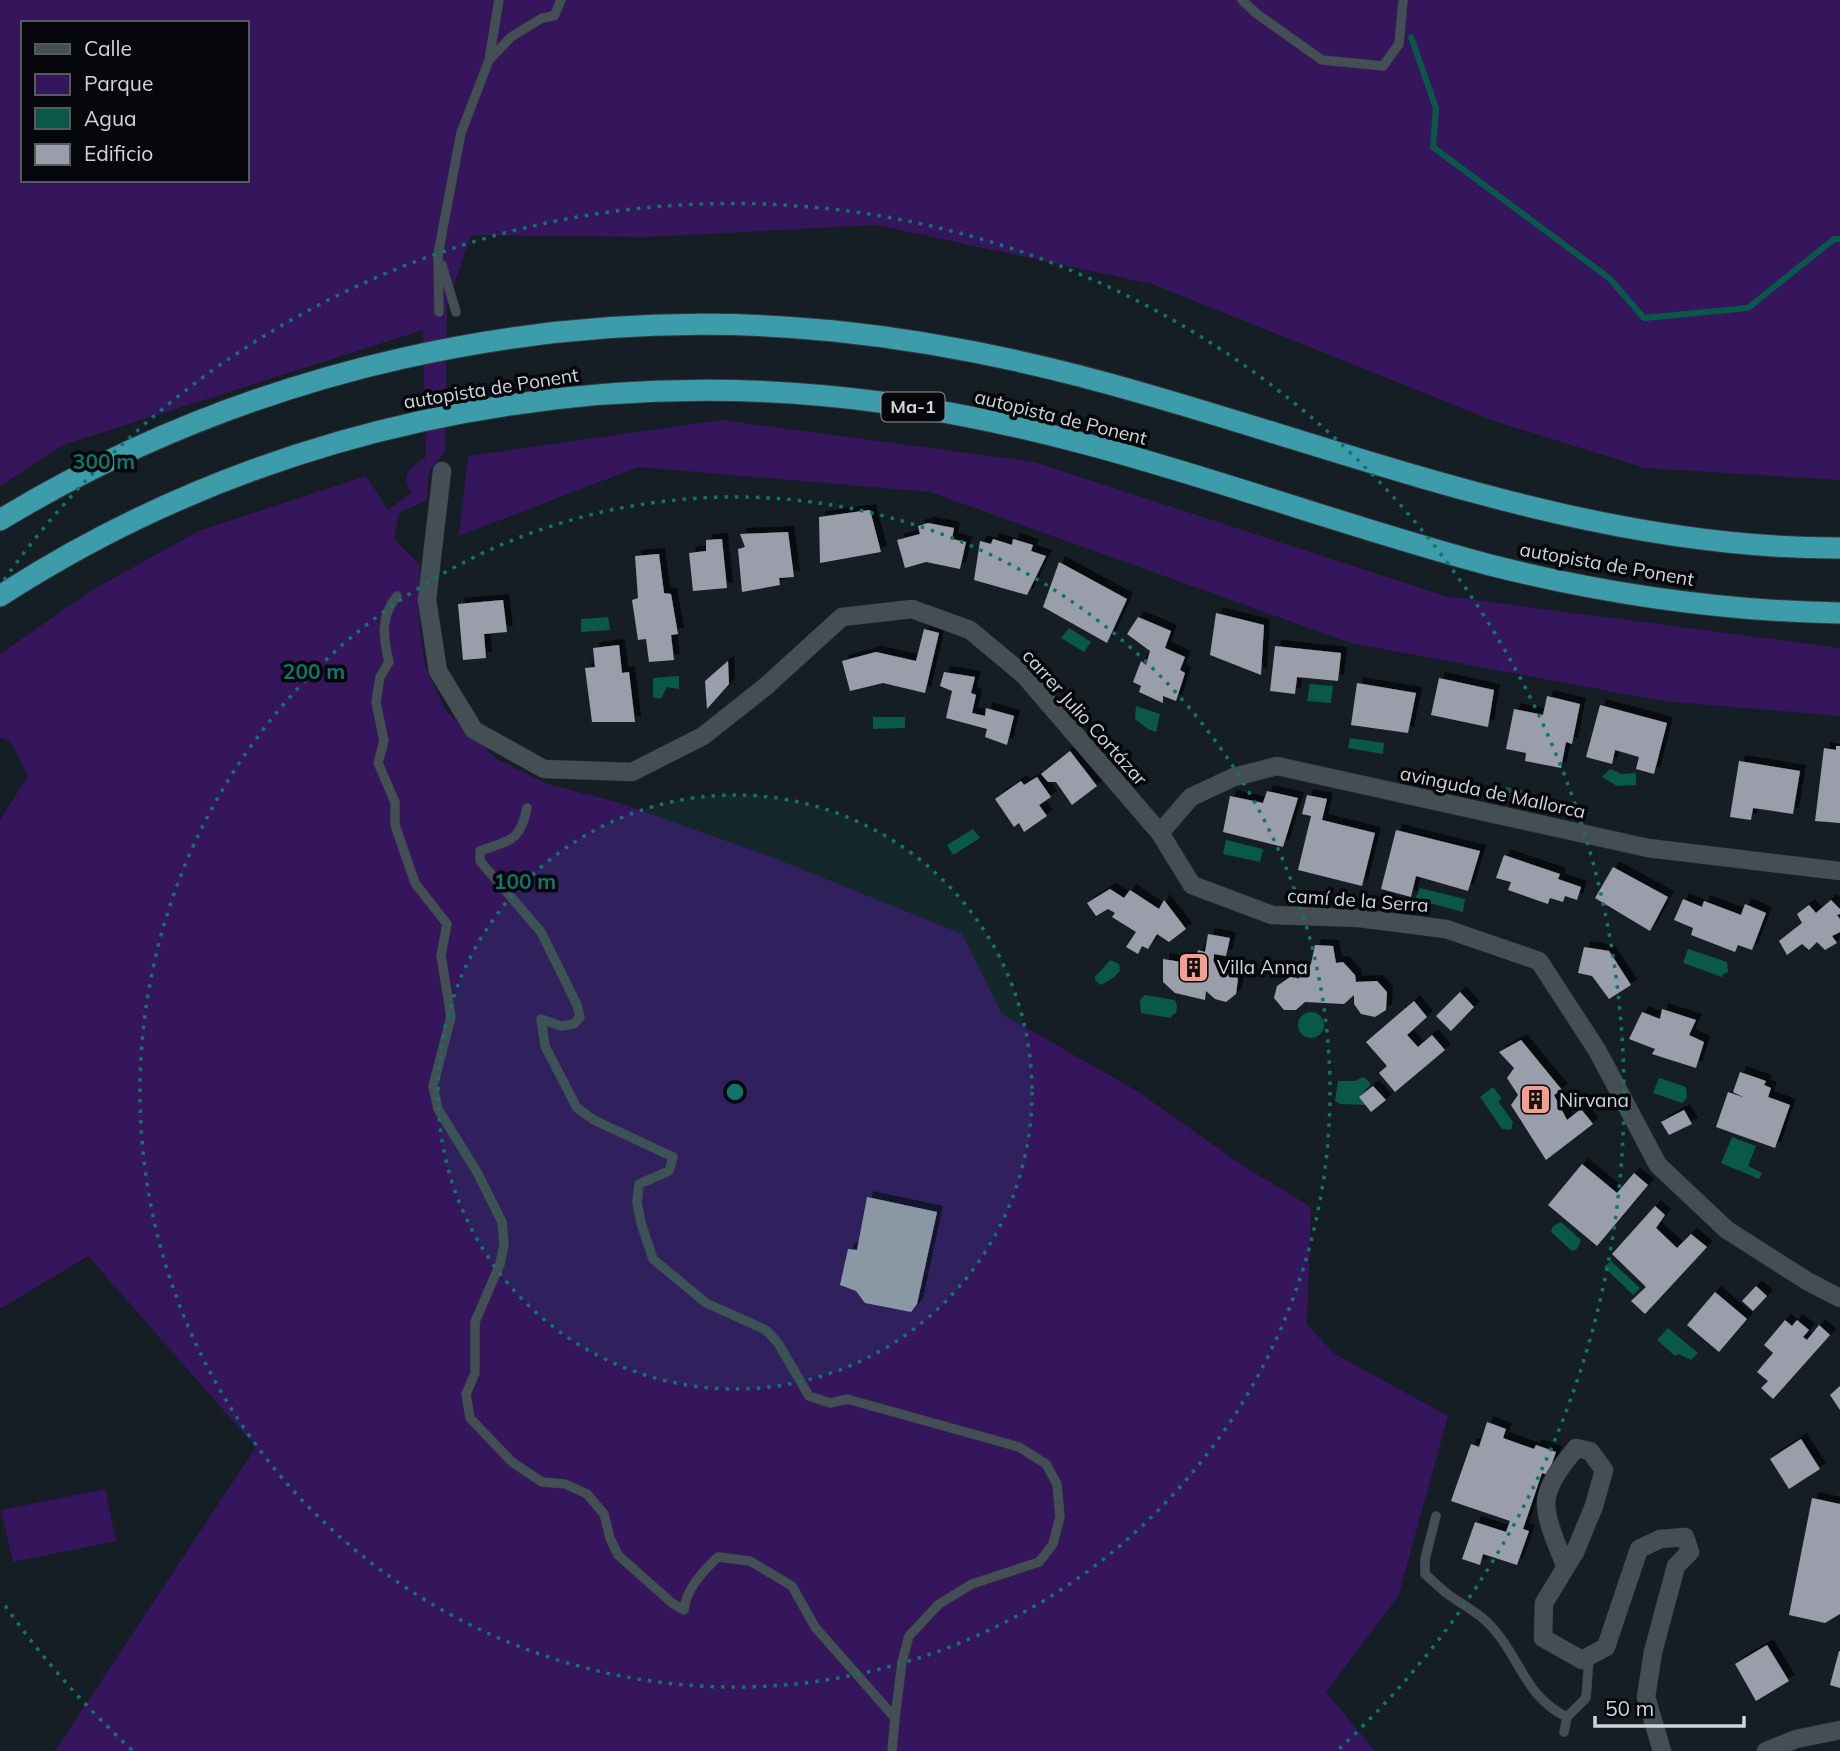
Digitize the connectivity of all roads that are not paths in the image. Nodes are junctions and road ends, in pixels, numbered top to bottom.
1 (499, 0) edge
2 (561, 0) edge
3 (1242, 0) edge
4 (1403, 0) edge
5 (489, 60) junction
6 (438, 254) junction
7 (439, 312) dead end
8 (456, 312) dead end
9 (442, 471) dead end
10 (0, 520) edge
11 (1840, 548) edge
12 (0, 596) edge
13 (397, 596) dead end
14 (1840, 614) edge
15 (527, 808) dead end
16 (1160, 833) junction
17 (1840, 871) edge
18 (1840, 1298) edge
19 (1436, 1516) dead end
20 (1566, 1567) junction
21 (1590, 1656) junction
22 (1567, 1717) junction
23 (895, 1718) junction
24 (1840, 1730) edge
25 (1564, 1732) dead end
26 (892, 1751) edge
27 (1662, 1751) edge
28 (1766, 1751) edge

1 - 5 lane
2 - 5 lane
3 - 4 lane
5 - 6 lane
6 - 7 lane
6 - 8 lane
9 - 16 street, carrer Julio Cortázar
10 - 11 highway, autopista de Ponent
12 - 14 highway, autopista de Ponent / Ma-1
13 - 23 lane
15 - 23 lane
16 - 17 street, avinguda de Mallorca
16 - 18 street, camí de la Serra
19 - 22 lane
20 - 20 street
20 - 21 street
21 - 22 lane
21 - 27 street
22 - 25 lane
23 - 26 lane
24 - 28 street

